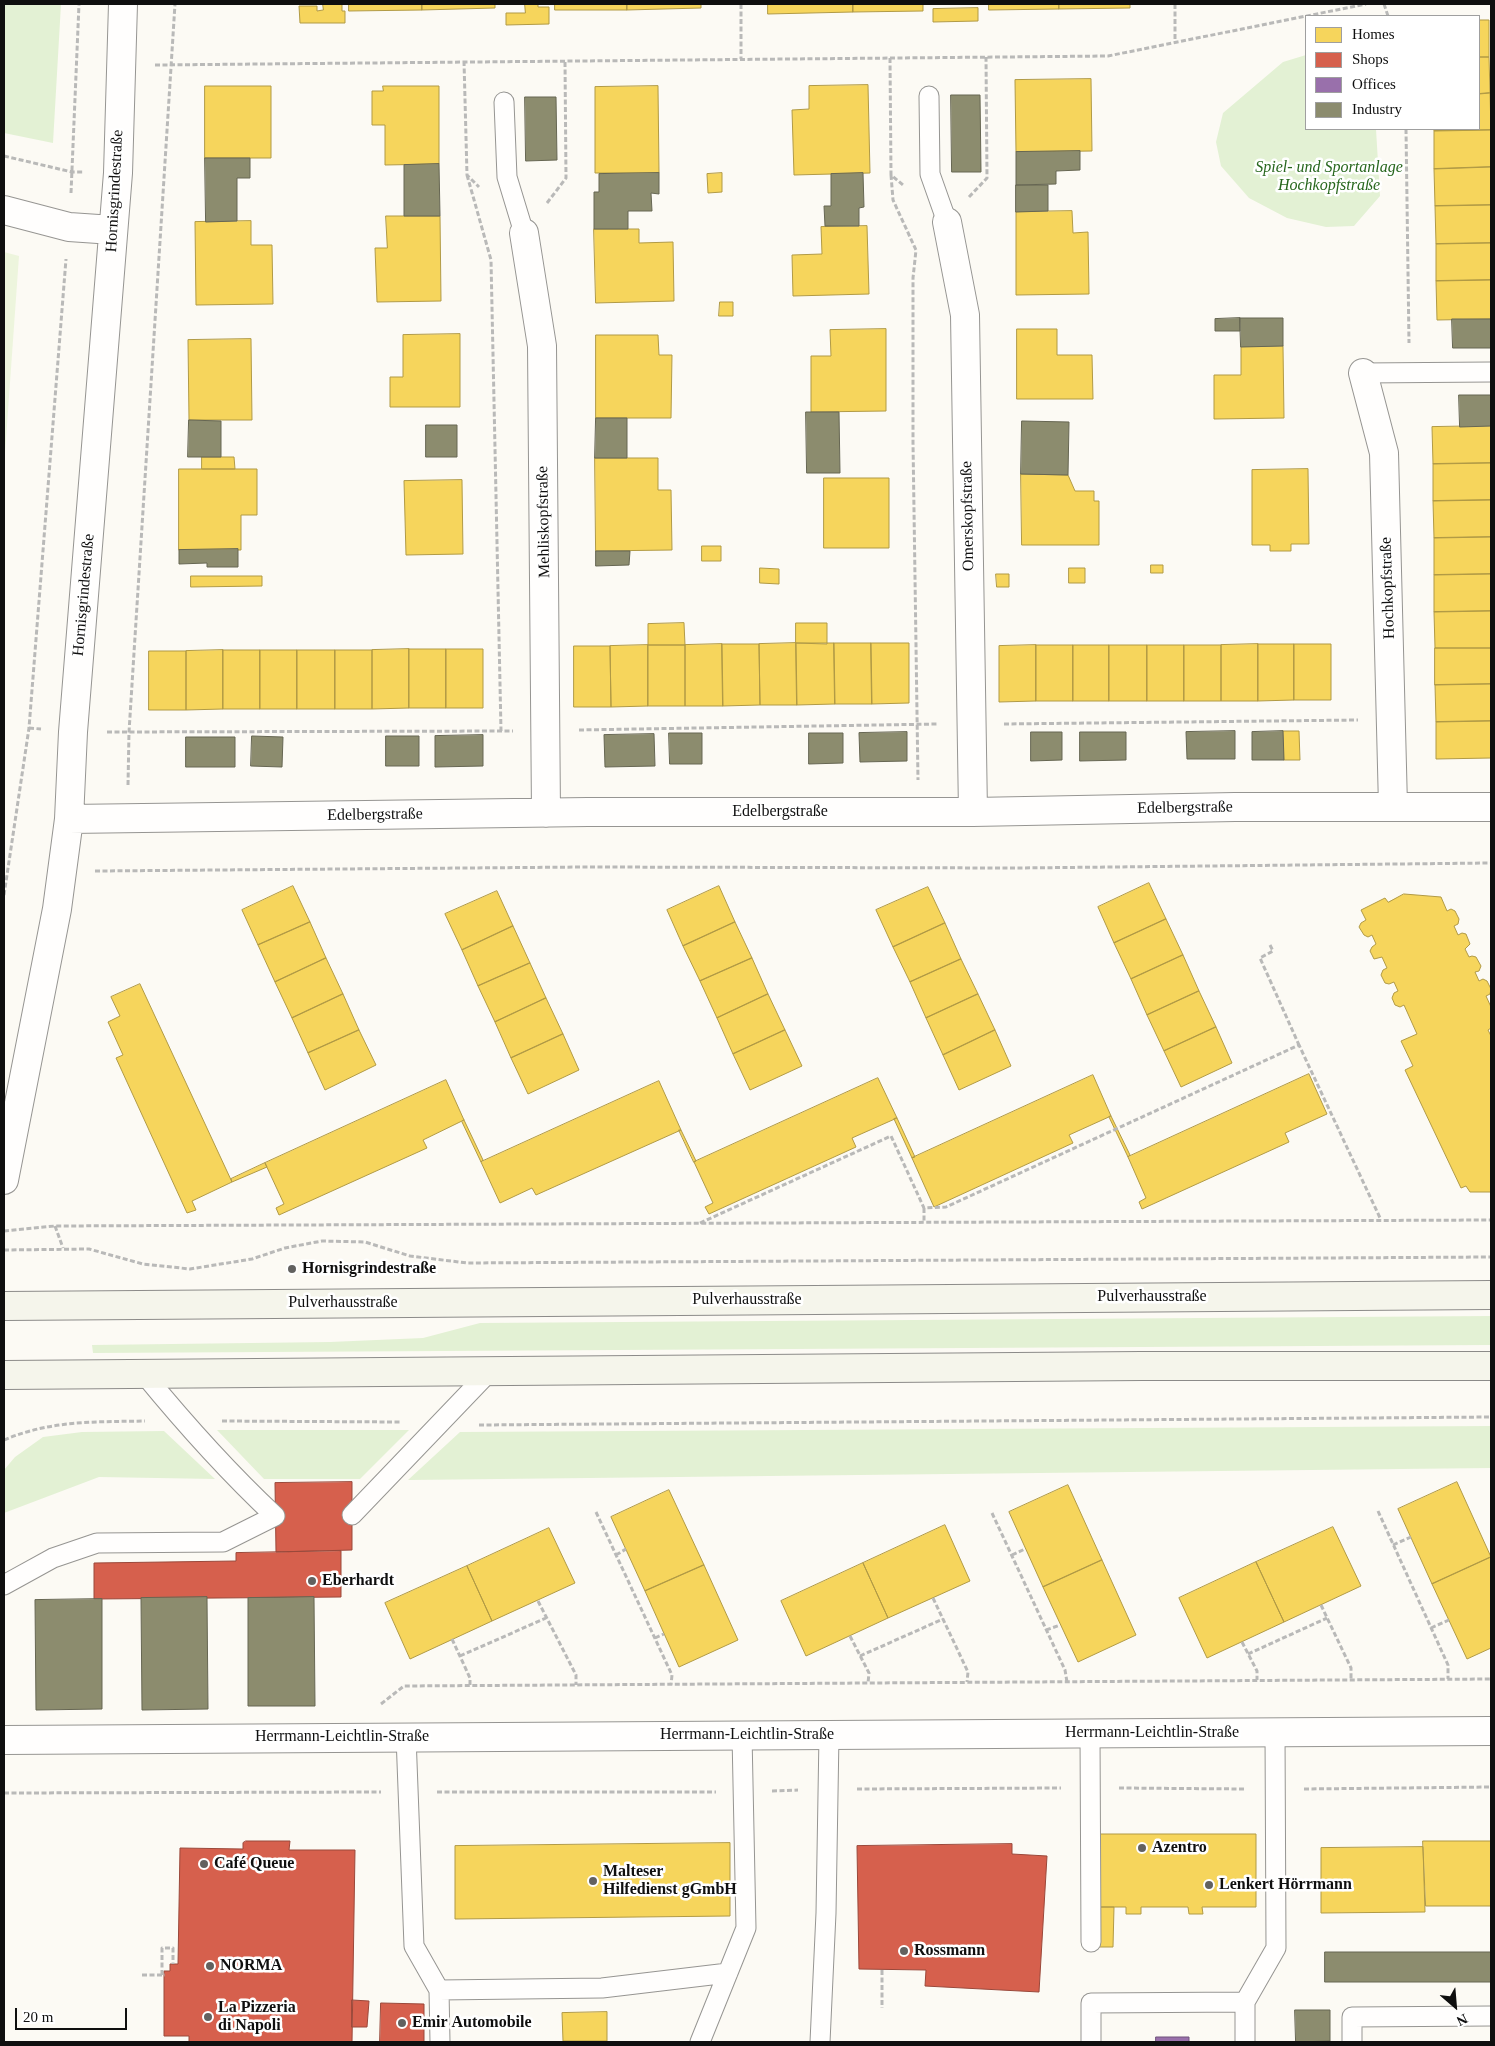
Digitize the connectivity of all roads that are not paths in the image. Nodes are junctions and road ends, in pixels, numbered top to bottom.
1 (123, 4) edge
2 (929, 96) dead end
3 (504, 102) dead end
4 (4, 210) edge
5 (947, 222) joint
6 (113, 230) junction
7 (524, 233) joint
8 (1363, 372) joint
9 (1491, 372) edge
10 (1394, 806) junction
11 (1491, 807) edge
12 (973, 812) junction
13 (546, 813) junction
14 (69, 819) junction
15 (4, 1180) edge
16 (1491, 1295) edge
17 (4, 1306) edge
18 (1491, 1366) edge
19 (490, 1371) junction
20 (144, 1374) junction
21 (4, 1375) edge
22 (352, 1515) dead end
23 (4, 1586) edge
24 (1491, 1731) edge
25 (1274, 1732) junction
26 (1090, 1734) junction
27 (742, 1735) junction
28 (829, 1735) junction
29 (406, 1736) junction
30 (4, 1740) edge
31 (1091, 1942) dead end
32 (728, 1974) junction
33 (439, 1990) junction
34 (1245, 2002) junction
35 (1491, 2016) edge
36 (440, 2042) edge
37 (700, 2042) edge
38 (820, 2042) edge
39 (1092, 2042) edge
40 (1245, 2042) edge
41 (1352, 2042) edge

1 - 6 street, Hornisgrindestraße
2 - 5 lane
3 - 7 lane
4 - 6 street
5 - 12 street, Omerskopfstraße
6 - 14 street, Hornisgrindestraße
7 - 13 street, Mehliskopfstraße
8 - 9 lane
8 - 10 street, Hochkopfstraße
10 - 11 street, Edelbergstraße
10 - 12 street, Edelbergstraße
12 - 13 street, Edelbergstraße
13 - 14 street, Edelbergstraße
14 - 15 street, Hornisgrindestraße
16 - 17 main road, Pulverhausstraße
18 - 19 main road
19 - 20 main road
19 - 22 lane
20 - 21 main road
20 - 23 lane
24 - 25 street, Herrmann-Leichtlin-Straße
25 - 26 street, Herrmann-Leichtlin-Straße
25 - 34 lane
26 - 28 street, Herrmann-Leichtlin-Straße
26 - 31 lane
27 - 28 street, Herrmann-Leichtlin-Straße
27 - 29 street, Herrmann-Leichtlin-Straße
27 - 32 lane
28 - 38 lane
29 - 30 street, Herrmann-Leichtlin-Straße
29 - 33 lane
32 - 33 lane
32 - 37 lane
33 - 36 lane
34 - 39 lane
34 - 40 lane
35 - 41 lane

